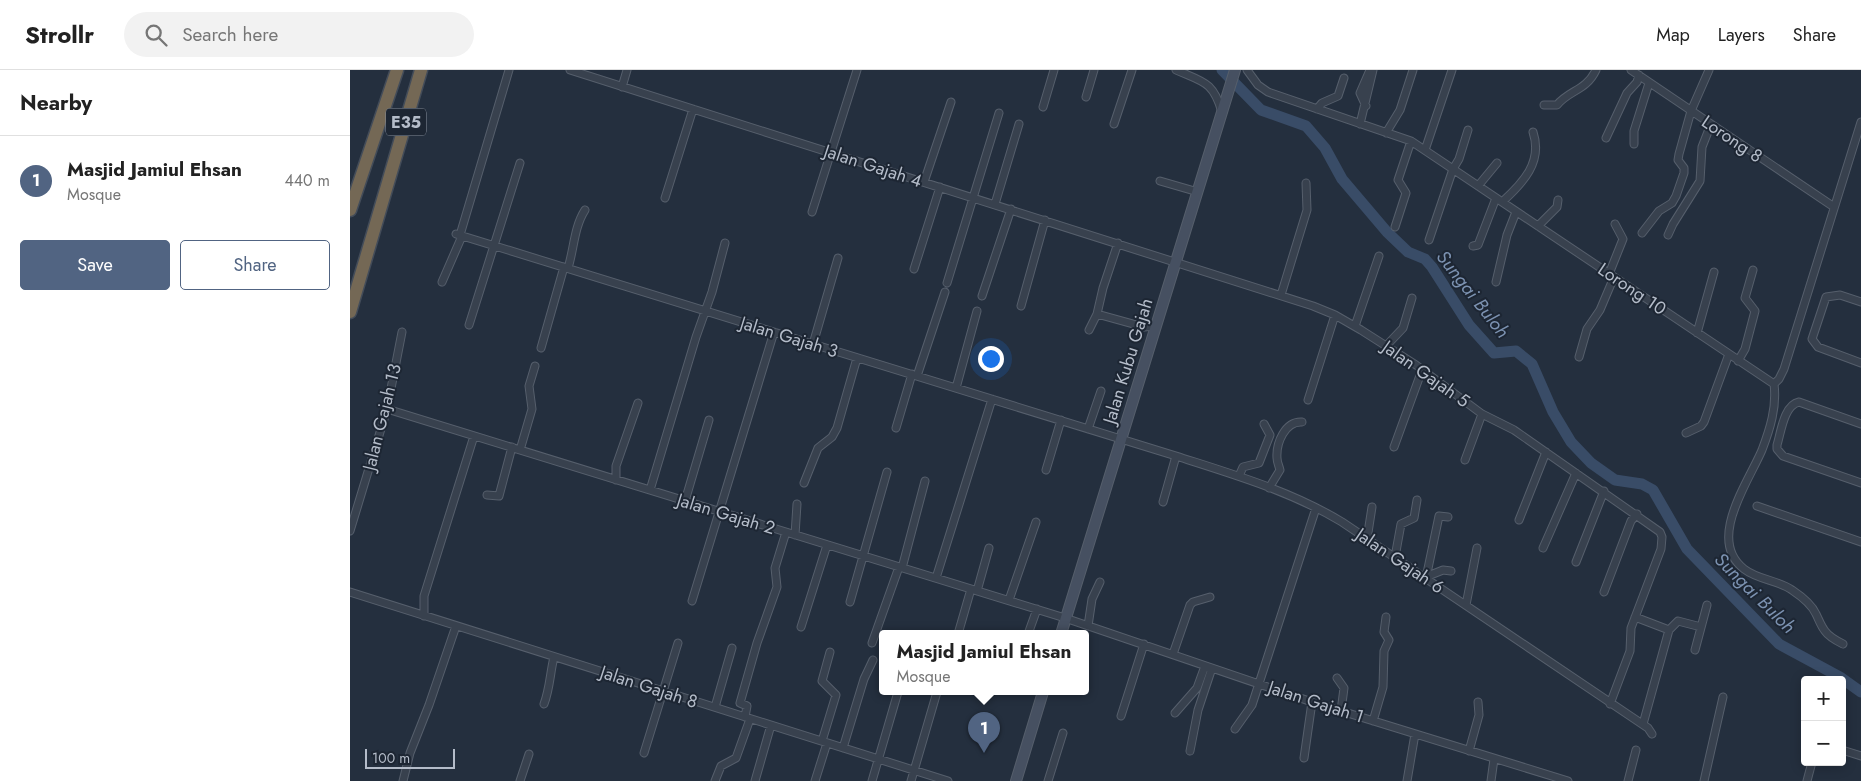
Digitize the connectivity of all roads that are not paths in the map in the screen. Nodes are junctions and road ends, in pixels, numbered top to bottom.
1 (398, 70) edge
2 (422, 70) edge
3 (509, 70) edge
4 (570, 70) edge
5 (627, 70) edge
6 (857, 70) edge
7 (1054, 70) edge
8 (1094, 70) edge
9 (1132, 70) edge
10 (1176, 70) edge
11 (1235, 70) edge
12 (1247, 70) edge
13 (1372, 70) edge
14 (1412, 70) edge
15 (1452, 70) edge
16 (1596, 70) edge
17 (1631, 70) edge
18 (1709, 70) edge
19 (1639, 75) junction
20 (1344, 78) dead end
21 (1649, 82) junction
22 (622, 87) junction
23 (1086, 97) dead end
24 (952, 102) dead end
25 (1544, 105) dead end
26 (1043, 107) dead end
27 (693, 109) junction
28 (1317, 109) junction
29 (1691, 112) junction
30 (999, 113) dead end
31 (1222, 113) junction
32 (1861, 122) edge
33 (1019, 124) dead end
34 (1114, 124) dead end
35 (1360, 124) junction
36 (1711, 124) junction
37 (1468, 130) dead end
38 (1386, 132) junction
39 (1533, 132) dead end
40 (1606, 138) dead end
41 (1411, 141) junction
42 (1634, 144) dead end
43 (1425, 150) junction
44 (832, 153) junction
45 (520, 163) dead end
46 (1497, 163) dead end
47 (1453, 169) junction
48 (1160, 180) dead end
49 (924, 182) junction
50 (1306, 183) dead end
51 (1478, 186) junction
52 (940, 187) junction
53 (1198, 192) junction
54 (665, 198) dead end
55 (975, 198) junction
56 (1499, 200) junction
57 (1558, 200) dead end
58 (995, 204) junction
59 (1834, 207) junction
60 (1011, 209) junction
61 (350, 210) edge
62 (585, 210) dead end
63 (812, 212) dead end
64 (1516, 212) junction
65 (1045, 220) junction
66 (1615, 224) dead end
67 (1538, 226) junction
68 (1395, 227) dead end
69 (1642, 233) dead end
70 (459, 235) junction
71 (1668, 236) dead end
72 (1429, 240) dead end
73 (725, 243) dead end
74 (1118, 243) junction
75 (495, 246) junction
76 (1472, 246) dead end
77 (1378, 256) dead end
78 (838, 258) dead end
79 (1176, 262) junction
80 (566, 268) junction
81 (914, 269) dead end
82 (1753, 270) dead end
83 (1714, 272) dead end
84 (1611, 275) junction
85 (442, 282) dead end
86 (948, 282) dead end
87 (1496, 282) dead end
88 (945, 292) dead end
89 (1281, 295) junction
90 (982, 296) dead end
91 (1412, 298) dead end
92 (1861, 302) edge
93 (1021, 306) dead end
94 (705, 311) junction
95 (977, 311) dead end
96 (350, 312) edge
97 (1097, 314) junction
98 (1335, 314) junction
99 (469, 325) dead end
100 (1156, 326) junction
101 (1355, 326) junction
102 (1089, 330) dead end
103 (402, 332) dead end
104 (774, 332) junction
105 (1697, 333) junction
106 (813, 344) junction
107 (1386, 346) junction
108 (541, 348) dead end
109 (1729, 354) junction
110 (1579, 357) dead end
111 (858, 358) junction
112 (1738, 361) junction
113 (1861, 363) edge
114 (535, 366) dead end
115 (1422, 370) junction
116 (914, 375) junction
117 (1774, 384) junction
118 (956, 388) junction
119 (1101, 391) dead end
120 (992, 399) junction
121 (1308, 400) dead end
122 (638, 403) dead end
123 (387, 409) junction
124 (1482, 414) junction
125 (709, 420) dead end
126 (1061, 420) junction
127 (1302, 422) dead end
128 (1264, 424) dead end
129 (1861, 424) edge
130 (896, 428) dead end
131 (1088, 429) junction
132 (1686, 433) dead end
133 (474, 436) junction
134 (1122, 439) junction
135 (1394, 447) dead end
136 (512, 448) junction
137 (520, 450) junction
138 (1546, 452) junction
139 (1176, 456) junction
140 (1465, 460) dead end
141 (1046, 470) dead end
142 (887, 472) dead end
143 (1576, 473) junction
144 (1239, 476) junction
145 (616, 480) junction
146 (925, 482) dead end
147 (804, 483) dead end
148 (1861, 483) edge
149 (1269, 488) junction
150 (650, 490) junction
151 (1604, 492) junction
152 (486, 495) dead end
153 (1417, 500) dead end
154 (685, 501) junction
155 (1163, 502) dead end
156 (797, 504) dead end
157 (1757, 506) dead end
158 (1372, 507) dead end
159 (1316, 508) junction
160 (720, 512) junction
161 (1637, 514) junction
162 (1448, 517) dead end
163 (1519, 520) dead end
164 (1036, 522) dead end
165 (350, 531) edge
166 (786, 532) junction
167 (794, 534) junction
168 (1367, 539) junction
169 (1861, 542) edge
170 (827, 545) junction
171 (989, 548) dead end
172 (1477, 548) dead end
173 (1543, 548) dead end
174 (863, 556) junction
175 (1394, 557) junction
176 (1576, 562) dead end
177 (900, 567) junction
178 (1451, 571) dead end
179 (1427, 577) junction
180 (936, 578) junction
181 (1100, 582) dead end
182 (974, 590) junction
183 (350, 592) edge
184 (1604, 592) dead end
185 (1210, 597) dead end
186 (1009, 600) junction
187 (692, 601) dead end
188 (850, 602) dead end
189 (1466, 605) junction
190 (1707, 605) dead end
191 (1037, 609) junction
192 (424, 616) junction
193 (1386, 617) dead end
194 (1635, 617) junction
195 (1066, 618) junction
196 (456, 626) junction
197 (1088, 626) junction
198 (802, 627) dead end
199 (1701, 627) junction
200 (959, 630) edge
201 (1029, 630) edge
202 (1062, 630) edge
203 (1669, 630) junction
204 (678, 642) dead end
205 (872, 643) dead end
206 (1144, 644) junction
207 (1843, 644) dead end
208 (732, 648) dead end
209 (1695, 650) dead end
210 (830, 652) dead end
211 (1173, 654) junction
212 (554, 657) junction
213 (873, 660) dead end
214 (1209, 667) junction
215 (1337, 678) dead end
216 (1259, 683) junction
217 (664, 691) junction
218 (897, 695) edge
219 (936, 695) edge
220 (1042, 695) edge
221 (1722, 697) dead end
222 (1312, 702) junction
223 (1478, 702) dead end
224 (740, 703) junction
225 (544, 704) dead end
226 (1610, 704) junction
227 (715, 707) junction
228 (1341, 711) junction
229 (1175, 713) dead end
230 (737, 714) junction
231 (1121, 716) dead end
232 (748, 718) junction
233 (1373, 721) junction
234 (1643, 724) junction
235 (771, 725) junction
236 (1235, 730) dead end
237 (1063, 733) dead end
238 (1415, 734) junction
239 (1652, 734) dead end
240 (824, 742) junction
241 (843, 748) junction
242 (1636, 750) dead end
243 (1190, 751) dead end
244 (1469, 751) junction
245 (1846, 751) edge
246 (529, 754) dead end
247 (644, 754) dead end
248 (1861, 756) edge
249 (1304, 758) dead end
250 (879, 759) junction
251 (1494, 759) junction
252 (1811, 766) edge
253 (914, 770) junction
254 (403, 781) edge
255 (520, 781) edge
256 (715, 781) edge
257 (755, 781) edge
258 (815, 781) edge
259 (872, 781) edge
260 (911, 781) edge
261 (948, 781) edge
262 (1016, 781) edge
263 (1048, 781) edge
264 (1407, 781) edge
265 (1491, 781) edge
266 (1568, 781) edge
267 (1628, 781) edge
268 (1704, 781) edge
269 (1807, 781) edge

1 - 61 highway, E35
2 - 96 highway, E35
3 - 70 street
4 - 22 street, Jalan Gajah 4
5 - 22 street
6 - 44 street
7 - 26 street
8 - 23 street
9 - 34 street
10 - 31 street
11 - 31 street, Jalan Kubu Gajah
12 - 28 street, Lorong 10
13 - 35 street
14 - 38 street
15 - 43 street
16 - 25 street
17 - 19 street, Lorong 8
18 - 29 street
19 - 21 street, Lorong 8
19 - 40 street
20 - 28 street
21 - 29 street, Lorong 8
21 - 42 street
22 - 27 street, Jalan Gajah 4
24 - 49 street
27 - 44 street, Jalan Gajah 4
27 - 54 street
28 - 35 street, Lorong 10
29 - 36 street, Lorong 8
29 - 69 street
30 - 55 street
31 - 53 street, Jalan Kubu Gajah
32 - 59 street
33 - 58 street
35 - 38 street, Lorong 10
36 - 59 street, Lorong 8
36 - 71 street
37 - 47 street
38 - 41 street, Lorong 10
39 - 56 street
41 - 43 street, Lorong 10
41 - 68 street
43 - 47 street, Lorong 10
44 - 49 street, Jalan Gajah 4
44 - 63 street
45 - 75 street
46 - 51 street
47 - 51 street, Lorong 10
47 - 72 street
48 - 53 street
49 - 52 street, Jalan Gajah 4
50 - 89 street
51 - 56 street, Lorong 10
52 - 55 street, Jalan Gajah 4
52 - 81 street
53 - 79 street, Jalan Kubu Gajah
55 - 58 street, Jalan Gajah 4
55 - 86 street
56 - 64 street, Lorong 10
56 - 76 street
57 - 67 street
58 - 60 street, Jalan Gajah 4
59 - 117 street
60 - 65 street, Jalan Gajah 4
60 - 90 street
62 - 80 street
64 - 67 street, Lorong 10
64 - 87 street
65 - 74 street, Jalan Gajah 4
65 - 93 street
66 - 84 street
67 - 84 street, Lorong 10
70 - 75 street, Jalan Gajah 3
70 - 85 street
73 - 94 street
74 - 79 street, Jalan Gajah 4
74 - 97 street
75 - 80 street, Jalan Gajah 3
75 - 99 street
77 - 101 street
78 - 106 street
79 - 89 street, Jalan Gajah 5
79 - 100 street, Jalan Kubu Gajah
80 - 94 street, Jalan Gajah 3
80 - 108 street
82 - 112 street
83 - 105 street
84 - 105 street, Lorong 10
84 - 110 street
88 - 116 street
89 - 98 street, Jalan Gajah 5
91 - 107 street
92 - 113 street
94 - 104 street, Jalan Gajah 3
94 - 150 street
95 - 118 street
97 - 100 street
97 - 102 street
98 - 101 street, Jalan Gajah 5
98 - 121 street
100 - 134 street, Jalan Kubu Gajah
101 - 107 street, Jalan Gajah 5
103 - 123 street, Jalan Gajah 13
104 - 106 street, Jalan Gajah 3
104 - 160 street
105 - 109 street, Lorong 10
106 - 111 street, Jalan Gajah 3
107 - 115 street, Jalan Gajah 5
109 - 112 street, Lorong 10
109 - 132 street
111 - 116 street, Jalan Gajah 3
111 - 147 street
112 - 117 street, Lorong 10
114 - 137 street
115 - 124 street, Jalan Gajah 5
115 - 135 street
116 - 118 street, Jalan Gajah 3
116 - 130 street
117 - 207 street
118 - 120 street, Jalan Gajah 3
119 - 131 street
120 - 126 street, Jalan Gajah 3
120 - 180 street
122 - 145 street
123 - 133 street, Jalan Gajah 2
123 - 165 street, Jalan Gajah 13
124 - 138 street, Jalan Gajah 5
124 - 140 street
125 - 154 street
126 - 131 street, Jalan Gajah 3
126 - 141 street
127 - 149 street
128 - 144 street
129 - 148 street
131 - 134 street, Jalan Gajah 3
133 - 136 street, Jalan Gajah 2
133 - 192 street
134 - 139 street, Jalan Gajah 6
134 - 195 street, Jalan Kubu Gajah
136 - 137 street, Jalan Gajah 2
136 - 152 street
137 - 145 street, Jalan Gajah 2
138 - 143 street, Jalan Gajah 5
138 - 163 street
139 - 144 street, Jalan Gajah 6
139 - 155 street
142 - 174 street
143 - 151 street, Jalan Gajah 5
143 - 173 street
144 - 149 street, Jalan Gajah 6
145 - 150 street, Jalan Gajah 2
146 - 177 street
149 - 159 street, Jalan Gajah 6
150 - 154 street, Jalan Gajah 2
151 - 161 street, Jalan Gajah 5
151 - 176 street
153 - 175 street
154 - 160 street, Jalan Gajah 2
156 - 167 street
157 - 169 street
158 - 168 street
159 - 168 street, Jalan Gajah 6
159 - 216 street
160 - 166 street, Jalan Gajah 2
160 - 187 street
161 - 184 street
161 - 194 street, Jalan Gajah 5
162 - 179 street
164 - 186 street
166 - 167 street, Jalan Gajah 2
166 - 224 street
167 - 170 street, Jalan Gajah 2
168 - 175 street, Jalan Gajah 6
170 - 174 street, Jalan Gajah 2
170 - 198 street
171 - 182 street
172 - 189 street
174 - 177 street, Jalan Gajah 2
174 - 188 street
175 - 179 street, Jalan Gajah 6
177 - 180 street, Jalan Gajah 2
177 - 205 street
178 - 179 street
179 - 189 street, Jalan Gajah 6
180 - 182 street, Jalan Gajah 2
181 - 197 street
182 - 186 street, Jalan Gajah 2
182 - 200 street
183 - 192 street, Jalan Gajah 8
185 - 211 street
186 - 191 street, Jalan Gajah 2
189 - 226 street, Jalan Gajah 6
190 - 199 street
191 - 195 street, Jalan Gajah 2
191 - 201 street
192 - 196 street, Jalan Gajah 8
193 - 233 street
194 - 203 street
194 - 226 street
195 - 197 street, Jalan Gajah 1
195 - 202 street, Jalan Kubu Gajah
196 - 212 street, Jalan Gajah 8
196 - 254 street
197 - 206 street, Jalan Gajah 1
199 - 203 street
199 - 209 street
203 - 234 street
204 - 217 street
206 - 211 street, Jalan Gajah 1
206 - 231 street
208 - 227 street
210 - 240 street
211 - 214 street, Jalan Gajah 1
212 - 217 street, Jalan Gajah 8
212 - 225 street
213 - 241 street
214 - 216 street, Jalan Gajah 1
214 - 229 street
214 - 243 street
215 - 228 street
216 - 222 street, Jalan Gajah 1
216 - 236 street
217 - 227 street, Jalan Gajah 8
217 - 247 street
218 - 250 street
219 - 253 street
220 - 262 street
221 - 268 street
222 - 228 street, Jalan Gajah 1
222 - 249 street
223 - 244 street
224 - 230 street
224 - 232 street
226 - 234 street, Jalan Gajah 6
227 - 230 street, Jalan Gajah 8
228 - 233 street, Jalan Gajah 1
230 - 232 street, Jalan Gajah 8
232 - 235 street, Jalan Gajah 8
232 - 256 street
233 - 238 street, Jalan Gajah 1
234 - 239 street, Jalan Gajah 6
235 - 240 street, Jalan Gajah 8
235 - 257 street
237 - 263 street
238 - 244 street, Jalan Gajah 1
238 - 264 street
240 - 241 street, Jalan Gajah 8
240 - 258 street
241 - 250 street, Jalan Gajah 8
242 - 267 street
244 - 251 street, Jalan Gajah 1
245 - 248 street
246 - 255 street
250 - 253 street, Jalan Gajah 8
250 - 259 street
251 - 265 street
251 - 266 street, Jalan Gajah 1
252 - 269 street
253 - 260 street
253 - 261 street, Jalan Gajah 8

